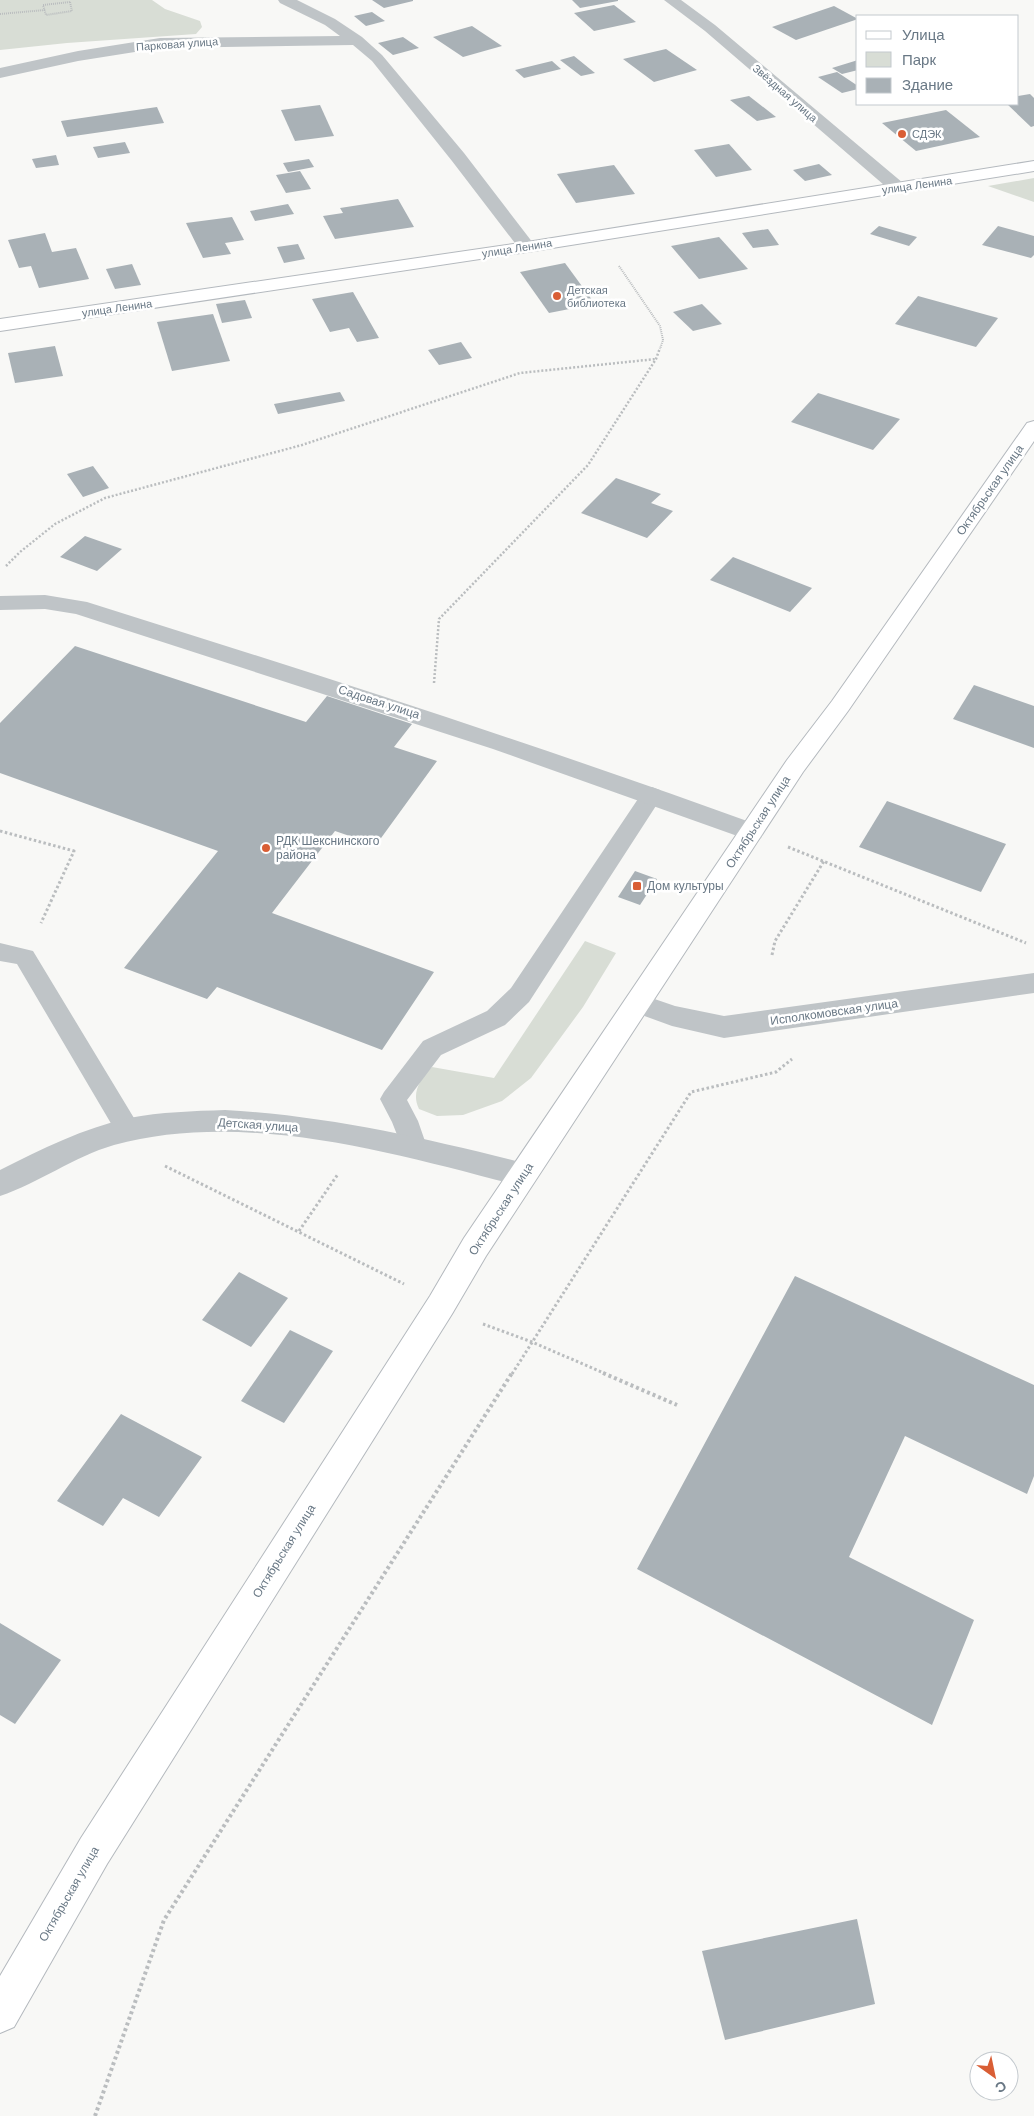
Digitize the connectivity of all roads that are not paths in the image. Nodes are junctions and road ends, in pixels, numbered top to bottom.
1 (285, 0) edge
2 (671, 0) edge
3 (357, 40) junction
4 (0, 73) edge
5 (1034, 166) edge
6 (897, 187) junction
7 (527, 247) junction
8 (0, 326) edge
9 (1034, 427) edge
10 (0, 603) edge
11 (652, 795) junction
12 (752, 832) junction
13 (0, 952) edge
14 (1034, 983) edge
15 (637, 1003) junction
16 (128, 1130) junction
17 (414, 1147) junction
18 (524, 1174) junction
19 (0, 1184) edge
20 (0, 2013) edge

1 - 3 street
2 - 6 street, Звёздная улица
3 - 4 street, Парковая улица
3 - 7 street
5 - 6 street, улица Ленина
6 - 7 street, улица Ленина
7 - 8 street, улица Ленина
9 - 12 street, Октябрьская улица
10 - 11 street, Садовая улица
11 - 12 street, Садовая улица
11 - 17 lane
12 - 15 street, Октябрьская улица
13 - 16 lane
14 - 15 street, Исполкомовская улица
15 - 18 street, Октябрьская улица
16 - 17 street, Детская улица
16 - 19 street, Детская улица
17 - 18 street, Детская улица
18 - 20 street, Октябрьская улица

